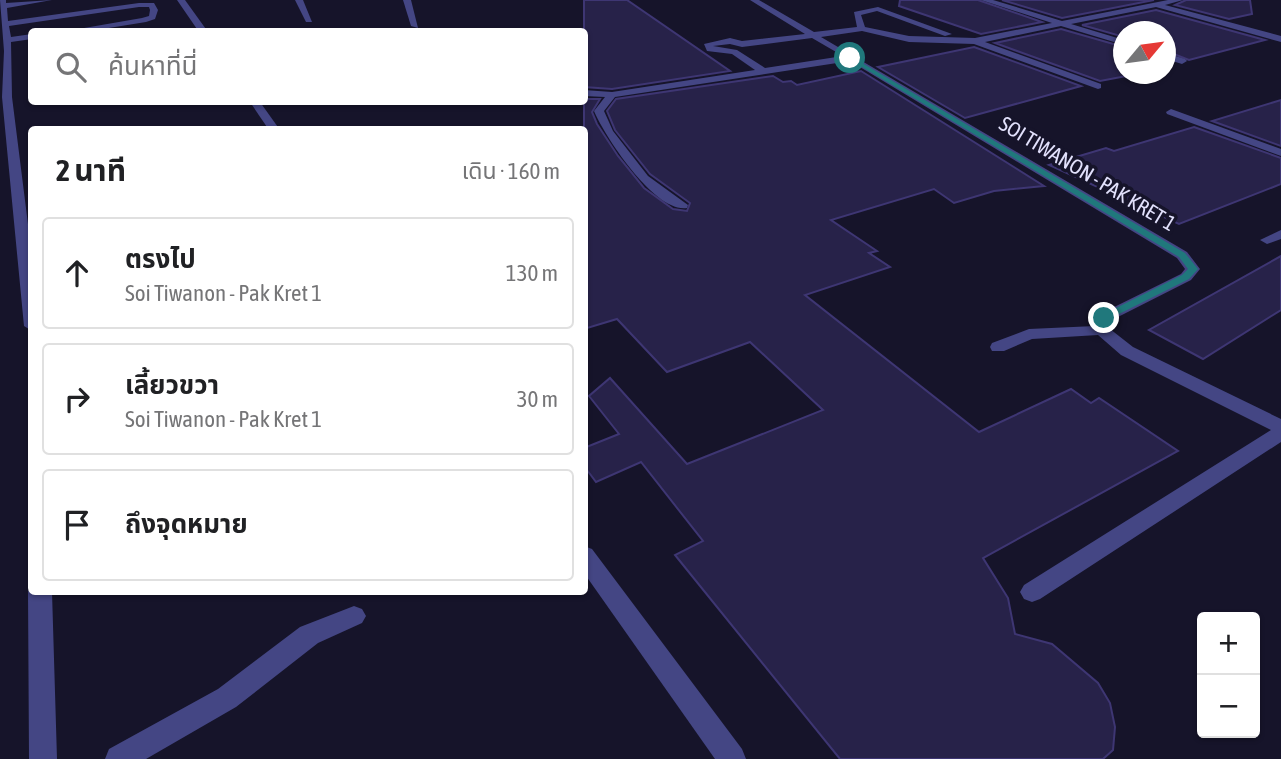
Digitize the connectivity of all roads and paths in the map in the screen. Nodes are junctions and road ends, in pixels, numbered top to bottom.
1 (48, 0) edge
2 (181, 0) edge
3 (299, 0) edge
4 (407, 0) edge
5 (754, 0) edge
6 (872, 0) edge
7 (985, 0) edge
8 (1179, 0) edge
9 (2, 3) edge
10 (1154, 5) junction
11 (878, 9) junction
12 (309, 20) dead end
13 (1062, 24) junction
14 (415, 26) dead end
15 (42, 28) edge
16 (91, 28) edge
17 (201, 28) edge
18 (862, 29) junction
19 (28, 31) edge
20 (813, 35) junction
21 (28, 36) edge
22 (4, 37) edge
23 (960, 38) junction
24 (1281, 39) edge
25 (1113, 40) edge
26 (975, 41) junction
27 (850, 58) junction
28 (1176, 59) edge
29 (1182, 61) dead end
30 (763, 71) junction
31 (1098, 86) dead end
32 (588, 93) edge
33 (612, 95) junction
34 (3, 98) edge
35 (257, 105) edge
36 (1171, 112) dead end
37 (272, 126) edge
38 (1281, 153) edge
39 (682, 205) dead end
40 (1281, 234) edge
41 (1267, 240) dead end
42 (28, 295) edge
43 (1102, 330) junction
44 (998, 347) dead end
45 (1281, 427) edge
46 (1281, 433) edge
47 (588, 561) edge
48 (1032, 593) dead end
49 (40, 595) edge
50 (354, 615) dead end
51 (43, 759) edge
52 (119, 759) edge
53 (732, 759) edge

1 - 9 street
2 - 17 street
3 - 12 street
4 - 14 street
5 - 20 street, SOI TIWANON - PAK KRET 1
6 - 11 street
7 - 13 street
8 - 10 street
9 - 22 street
10 - 13 street
10 - 24 street
11 - 18 street
11 - 23 street
13 - 25 street
13 - 26 street
15 - 16 street
18 - 20 street
18 - 23 street
19 - 22 street
20 - 27 street, SOI TIWANON - PAK KRET 1
20 - 30 street
21 - 22 street
22 - 34 street
23 - 26 street
26 - 31 street
27 - 30 street
27 - 43 street, SOI TIWANON - PAK KRET 1
28 - 29 street
30 - 33 street
32 - 33 street
33 - 39 street
34 - 42 street
35 - 37 street
36 - 38 street
40 - 41 street
43 - 44 street
43 - 45 street
46 - 48 street
47 - 53 street
49 - 51 street
50 - 52 street

